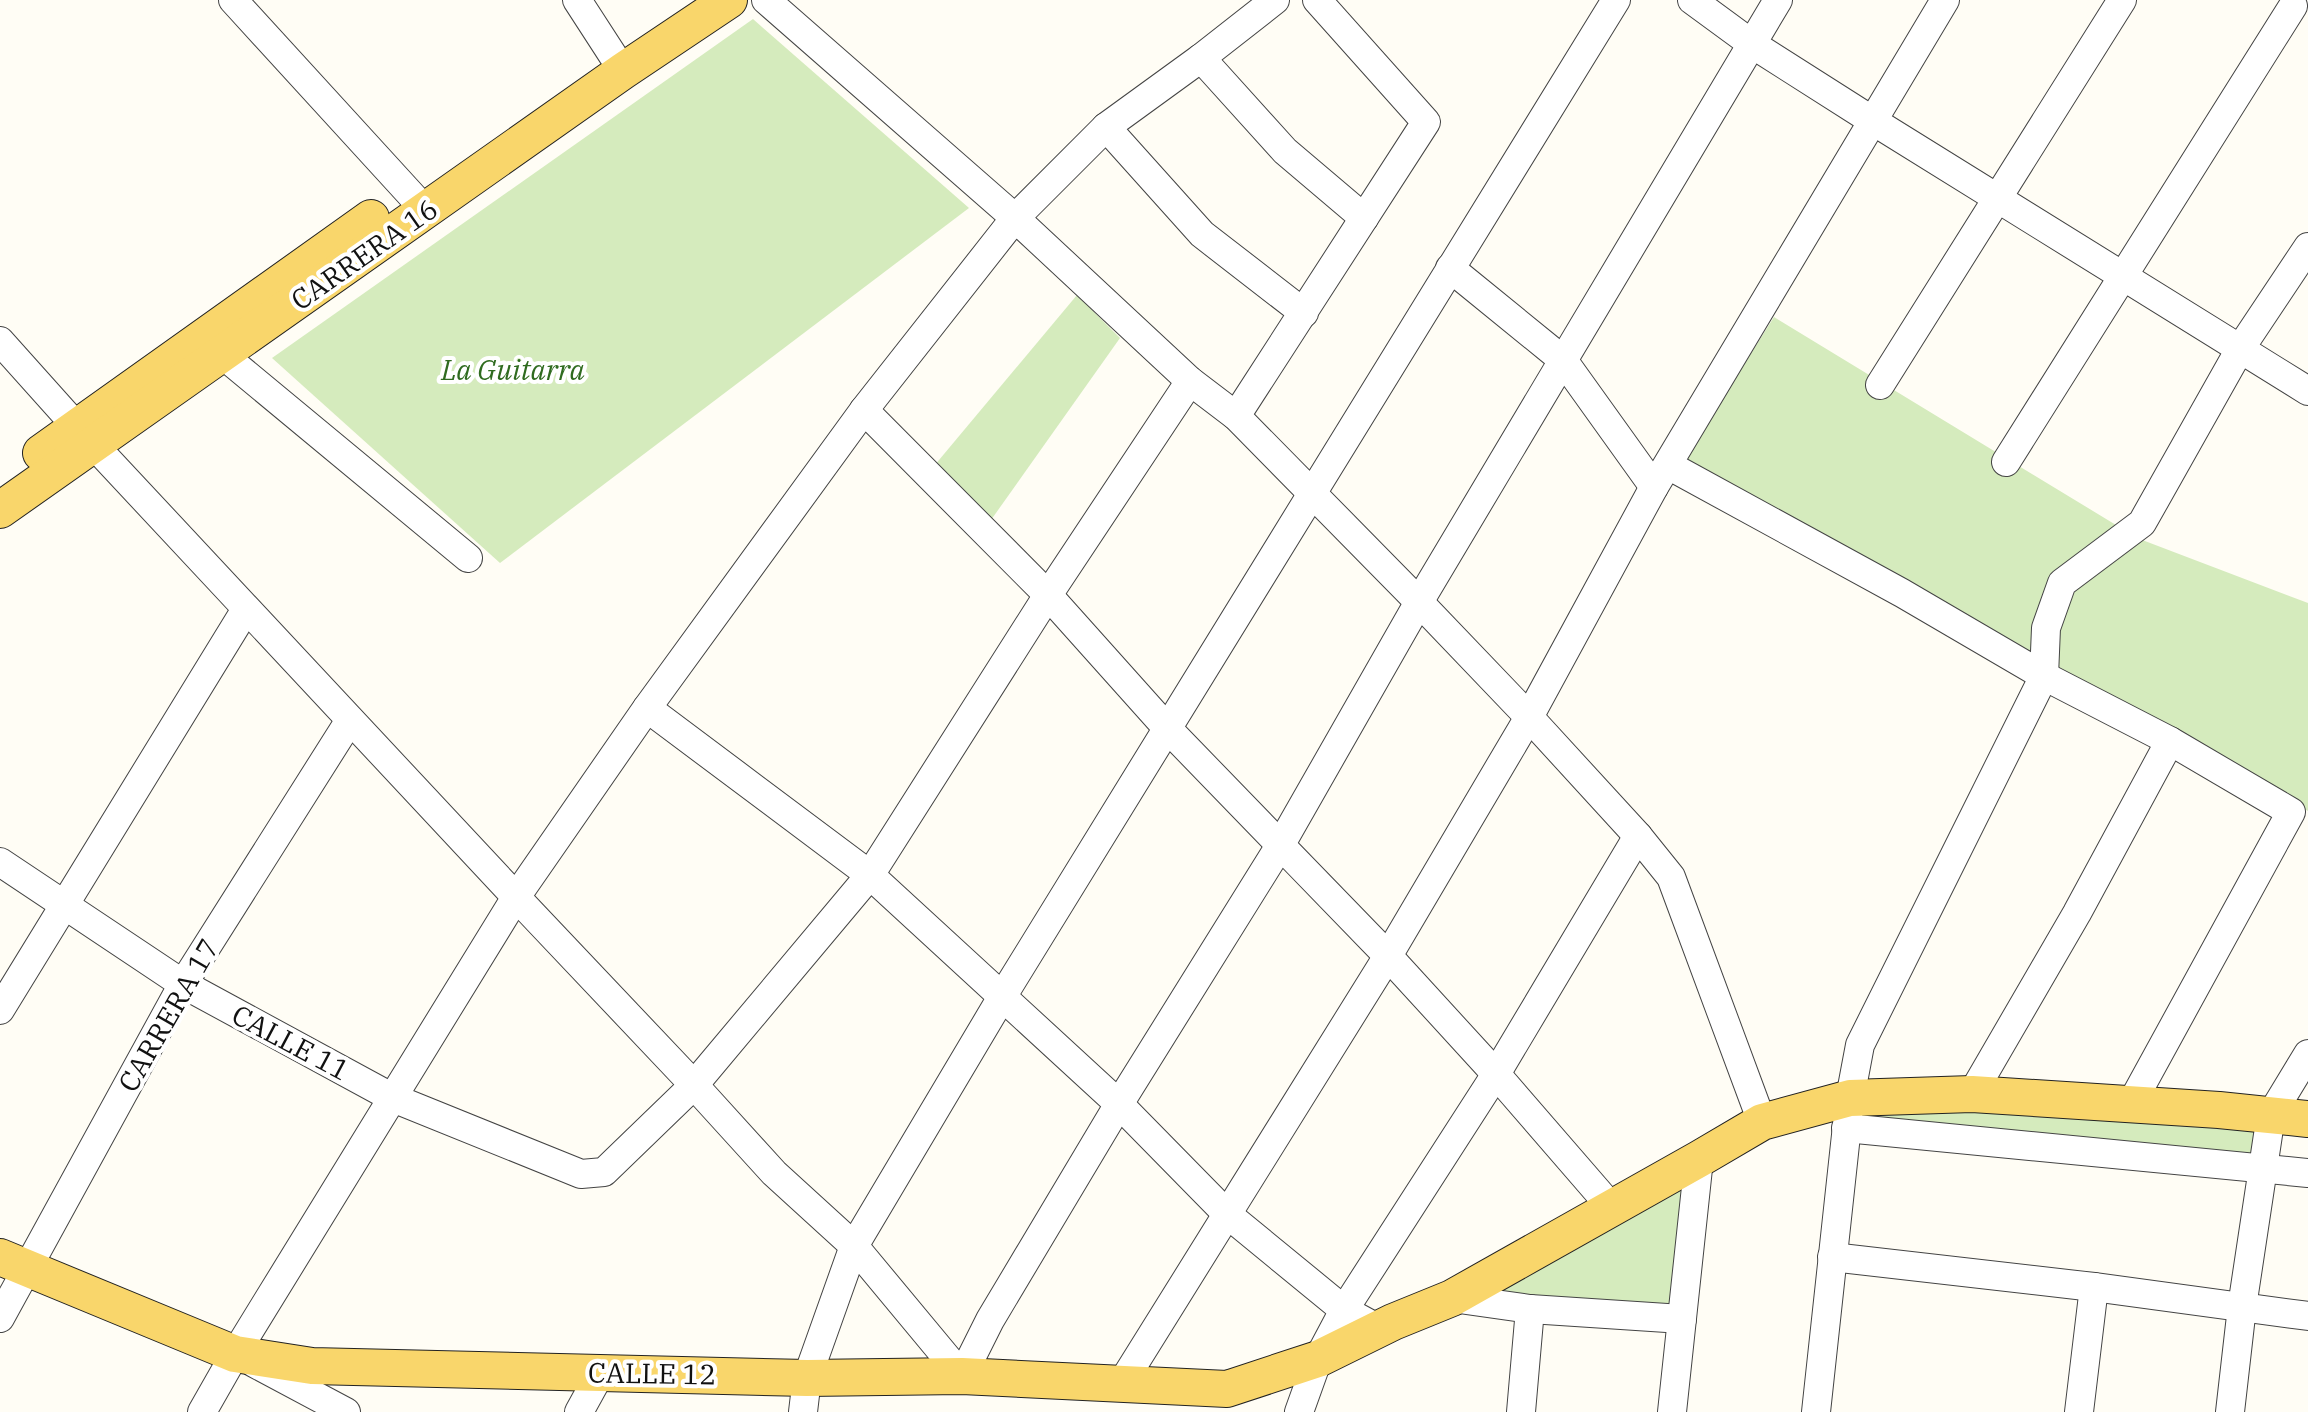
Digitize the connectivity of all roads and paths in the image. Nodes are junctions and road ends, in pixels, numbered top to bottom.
1 (233, 0) edge
2 (577, 0) edge
3 (684, 0) edge
4 (729, 0) edge
5 (766, 0) edge
6 (1275, 0) edge
7 (1317, 0) edge
8 (1616, 0) edge
9 (1692, 0) edge
10 (1778, 0) edge
11 (1945, 0) edge
12 (2122, 0) edge
13 (2294, 7) edge
14 (1752, 44) junction
15 (1201, 58) junction
16 (617, 62) junction
17 (1873, 121) junction
18 (1106, 127) junction
19 (1997, 199) junction
20 (417, 201) junction
21 (1015, 218) junction
22 (1364, 218) junction
23 (2308, 247) edge
24 (1450, 268) junction
25 (2122, 277) junction
26 (1304, 313) junction
27 (0, 341) edge
28 (2240, 349) junction
29 (223, 355) junction
30 (1563, 360) junction
31 (1190, 381) junction
32 (1880, 385) dead end
33 (2308, 391) edge
34 (864, 410) junction
35 (1236, 416) junction
36 (86, 436) junction
37 (2006, 462) dead end
38 (1661, 476) junction
39 (0, 481) edge
40 (1312, 493) junction
41 (0, 510) edge
42 (468, 558) dead end
43 (1048, 595) junction
44 (1419, 602) junction
45 (246, 609) junction
46 (2044, 676) junction
47 (647, 708) junction
48 (1529, 717) junction
49 (350, 720) junction
50 (1167, 728) junction
51 (2170, 741) junction
52 (1638, 836) junction
53 (1281, 844) junction
54 (0, 862) edge
55 (870, 875) junction
56 (516, 897) junction
57 (63, 906) junction
58 (1388, 956) junction
59 (183, 984) junction
60 (1002, 997) junction
61 (0, 1010) edge
62 (2308, 1054) edge
63 (1496, 1074) junction
64 (694, 1085) junction
65 (1972, 1094) junction
66 (393, 1098) junction
67 (1119, 1104) junction
68 (2130, 1106) junction
69 (1848, 1113) junction
70 (2271, 1115) junction
71 (2308, 1119) edge
72 (1762, 1122) junction
73 (1699, 1159) junction
74 (2263, 1168) junction
75 (2308, 1173) edge
76 (1612, 1208) junction
77 (1227, 1214) junction
78 (854, 1246) junction
79 (1832, 1257) junction
80 (13, 1262) edge
81 (2094, 1287) junction
82 (1452, 1298) junction
83 (2242, 1307) junction
84 (1530, 1309) junction
85 (1344, 1310) junction
86 (2308, 1316) edge
87 (0, 1318) edge
88 (1682, 1319) junction
89 (1379, 1329) junction
90 (235, 1354) junction
91 (1318, 1359) junction
92 (601, 1372) junction
93 (962, 1376) junction
94 (1122, 1383) junction
95 (805, 1395) edge
96 (202, 1412) edge
97 (346, 1412) edge
98 (579, 1412) edge
99 (1299, 1412) edge
100 (1521, 1412) edge
101 (1672, 1412) edge
102 (1816, 1412) edge
103 (1824, 1412) edge
104 (2079, 1412) edge
105 (2230, 1412) edge

1 - 20 street
2 - 16 street
3 - 16 main road, CARRERA 16
4 - 16 main road, CARRERA 16
5 - 21 street
6 - 15 street
7 - 22 street
8 - 24 street
9 - 14 street
10 - 14 street
11 - 17 street
12 - 19 street
13 - 25 street
14 - 17 street
14 - 30 street
15 - 18 street
15 - 22 street
16 - 20 main road, CARRERA 16
17 - 19 street
17 - 38 street
18 - 21 street
18 - 26 street
19 - 25 street
19 - 32 street
20 - 29 main road, CARRERA 16
20 - 36 main road, CARRERA 16
21 - 31 street
21 - 34 street
22 - 26 street
23 - 28 street
24 - 30 street
24 - 40 street
25 - 28 street
25 - 37 street
26 - 35 street
27 - 36 street
28 - 33 street
28 - 46 street
29 - 36 main road, CARRERA 16
29 - 42 street
30 - 38 street
30 - 44 street
31 - 35 street
31 - 43 street
34 - 43 street
34 - 47 street
35 - 40 street
36 - 39 main road, CARRERA 16
36 - 41 main road, CARRERA 16
36 - 45 street
38 - 46 street
38 - 48 street
40 - 44 street
40 - 50 street
43 - 50 street
43 - 55 street
44 - 48 street
44 - 53 street
45 - 49 street
45 - 57 street
46 - 51 street
46 - 69 street
47 - 55 street
47 - 56 street
48 - 52 street
48 - 58 street
49 - 56 street
49 - 59 street, CARRERA 17
50 - 53 street
50 - 60 street
51 - 65 street
51 - 68 street
52 - 63 street
52 - 72 street
53 - 58 street
53 - 67 street
54 - 57 street, CALLE 11
55 - 60 street
55 - 64 street
56 - 64 street
56 - 66 street
57 - 59 street, CALLE 11
57 - 61 street
58 - 63 street
58 - 77 street
59 - 66 street, CALLE 11
59 - 80 street, CARRERA 17
60 - 67 street
60 - 78 street
62 - 70 street
63 - 76 street
63 - 85 street
64 - 66 street, CALLE 11
64 - 78 street
65 - 68 main road, CALLE 12
65 - 69 main road, CALLE 12
66 - 90 street
67 - 77 street
67 - 93 street
68 - 70 main road, CALLE 12
69 - 72 main road, CALLE 12
69 - 74 street
69 - 79 street
70 - 71 main road, CALLE 12
70 - 74 street
72 - 73 main road, CALLE 12
73 - 76 main road, CALLE 12
73 - 88 street
74 - 75 street
74 - 83 street
76 - 82 main road, CALLE 12
77 - 85 street
77 - 94 street
78 - 93 street
78 - 95 street
79 - 81 street
79 - 102 street
80 - 87 street, CARRERA 17
80 - 90 main road, CALLE 12
81 - 83 street
81 - 104 street
82 - 84 street
82 - 89 main road, CALLE 12
83 - 86 street
83 - 105 street
84 - 88 street
84 - 100 street
85 - 89 street
85 - 91 street
88 - 101 street
89 - 91 main road, CALLE 12
90 - 92 main road, CALLE 12
90 - 96 street
90 - 97 street
91 - 94 main road, CALLE 12
91 - 99 street
92 - 95 main road, CALLE 12
92 - 98 street
93 - 94 main road, CALLE 12
93 - 95 main road, CALLE 12
102 - 103 street

